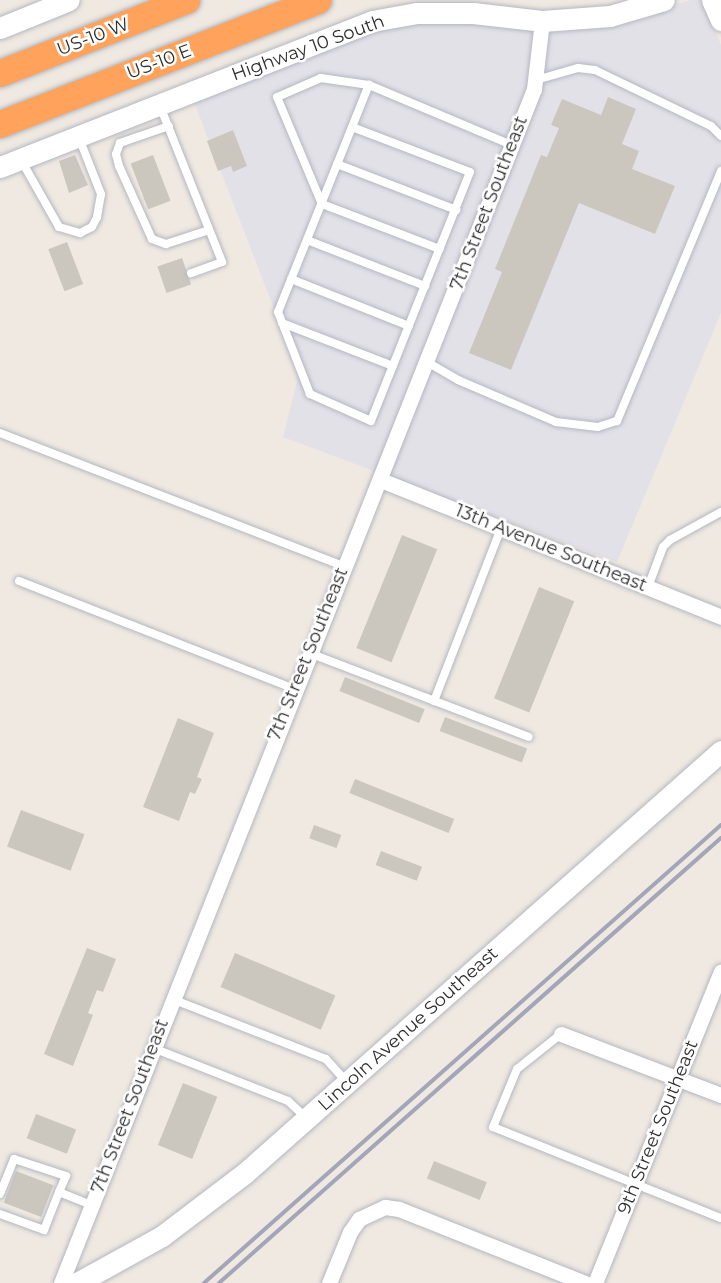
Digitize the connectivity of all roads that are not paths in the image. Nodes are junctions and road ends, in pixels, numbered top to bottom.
1 (69, 0) edge
2 (186, 0) edge
3 (318, 0) edge
4 (664, 0) edge
5 (712, 0) edge
6 (721, 20) edge
7 (542, 21) junction
8 (0, 28) edge
9 (0, 73) edge
10 (536, 80) junction
11 (369, 85) junction
12 (160, 104) junction
13 (0, 124) edge
14 (169, 126) junction
15 (352, 127) junction
16 (79, 136) junction
17 (721, 136) edge
18 (512, 145) junction
19 (21, 159) junction
20 (338, 164) junction
21 (0, 167) edge
22 (721, 171) edge
23 (322, 204) junction
24 (456, 210) junction
25 (209, 230) junction
26 (307, 240) junction
27 (440, 249) junction
28 (191, 273) dead end
29 (291, 279) junction
30 (425, 285) junction
31 (282, 322) junction
32 (409, 326) junction
33 (427, 362) junction
34 (393, 366) junction
35 (0, 433) edge
36 (381, 480) junction
37 (721, 512) edge
38 (501, 528) junction
39 (344, 566) junction
40 (19, 581) dead end
41 (648, 587) junction
42 (721, 617) edge
43 (308, 652) junction
44 (294, 689) junction
45 (434, 701) junction
46 (529, 737) dead end
47 (721, 751) edge
48 (721, 972) edge
49 (172, 999) junction
50 (561, 1034) joint
51 (153, 1048) junction
52 (678, 1077) junction
53 (347, 1083) junction
54 (721, 1095) edge
55 (307, 1119) junction
56 (635, 1185) junction
57 (59, 1192) junction
58 (0, 1194) edge
59 (91, 1205) junction
60 (0, 1214) edge
61 (721, 1218) edge
62 (61, 1283) edge
63 (77, 1283) edge
64 (329, 1283) edge
65 (585, 1283) edge
66 (595, 1283) edge

1 - 8 street
2 - 9 highway, US-10 W
3 - 13 highway, US-10 E
4 - 7 street, Highway 10 South
5 - 6 street
7 - 10 street, 7th Street Southeast
7 - 12 street, Highway 10 South
10 - 17 lane
10 - 18 street, 7th Street Southeast
11 - 15 lane
11 - 18 lane
11 - 23 lane
12 - 14 lane
12 - 16 street, Highway 10 South
14 - 25 lane
14 - 25 lane
15 - 20 lane
15 - 24 lane
16 - 19 street, Highway 10 South
16 - 19 lane
18 - 33 street, 7th Street Southeast
19 - 21 street, Highway 10 South
20 - 23 lane
20 - 24 lane
22 - 33 lane
23 - 26 lane
23 - 27 lane
24 - 27 lane
25 - 28 lane
26 - 29 lane
26 - 30 lane
27 - 30 lane
29 - 31 lane
29 - 32 lane
30 - 32 lane
31 - 34 lane
31 - 34 lane
32 - 34 lane
33 - 36 street, 7th Street Southeast
35 - 39 lane
36 - 38 street, 13th Avenue Southeast
36 - 39 street, 7th Street Southeast
37 - 41 lane
38 - 41 street, 13th Avenue Southeast
38 - 45 lane
39 - 43 street, 7th Street Southeast
40 - 44 lane
41 - 42 street, 13th Avenue Southeast
43 - 44 street, 7th Street Southeast
43 - 45 lane
44 - 49 street, 7th Street Southeast
45 - 46 lane
47 - 53 street, Lincoln Avenue Southeast
48 - 52 street, 9th Street Southeast
49 - 51 street, 7th Street Southeast
49 - 53 lane
50 - 52 street
50 - 56 lane
51 - 55 lane
51 - 59 street, 7th Street Southeast
52 - 54 street
52 - 56 street, 9th Street Southeast
53 - 55 street, Lincoln Avenue Southeast
55 - 63 street, Lincoln Avenue Southeast
56 - 61 lane
56 - 66 street, 9th Street Southeast
57 - 58 lane
57 - 59 lane
57 - 60 lane
59 - 62 street, 7th Street Southeast
64 - 65 street

